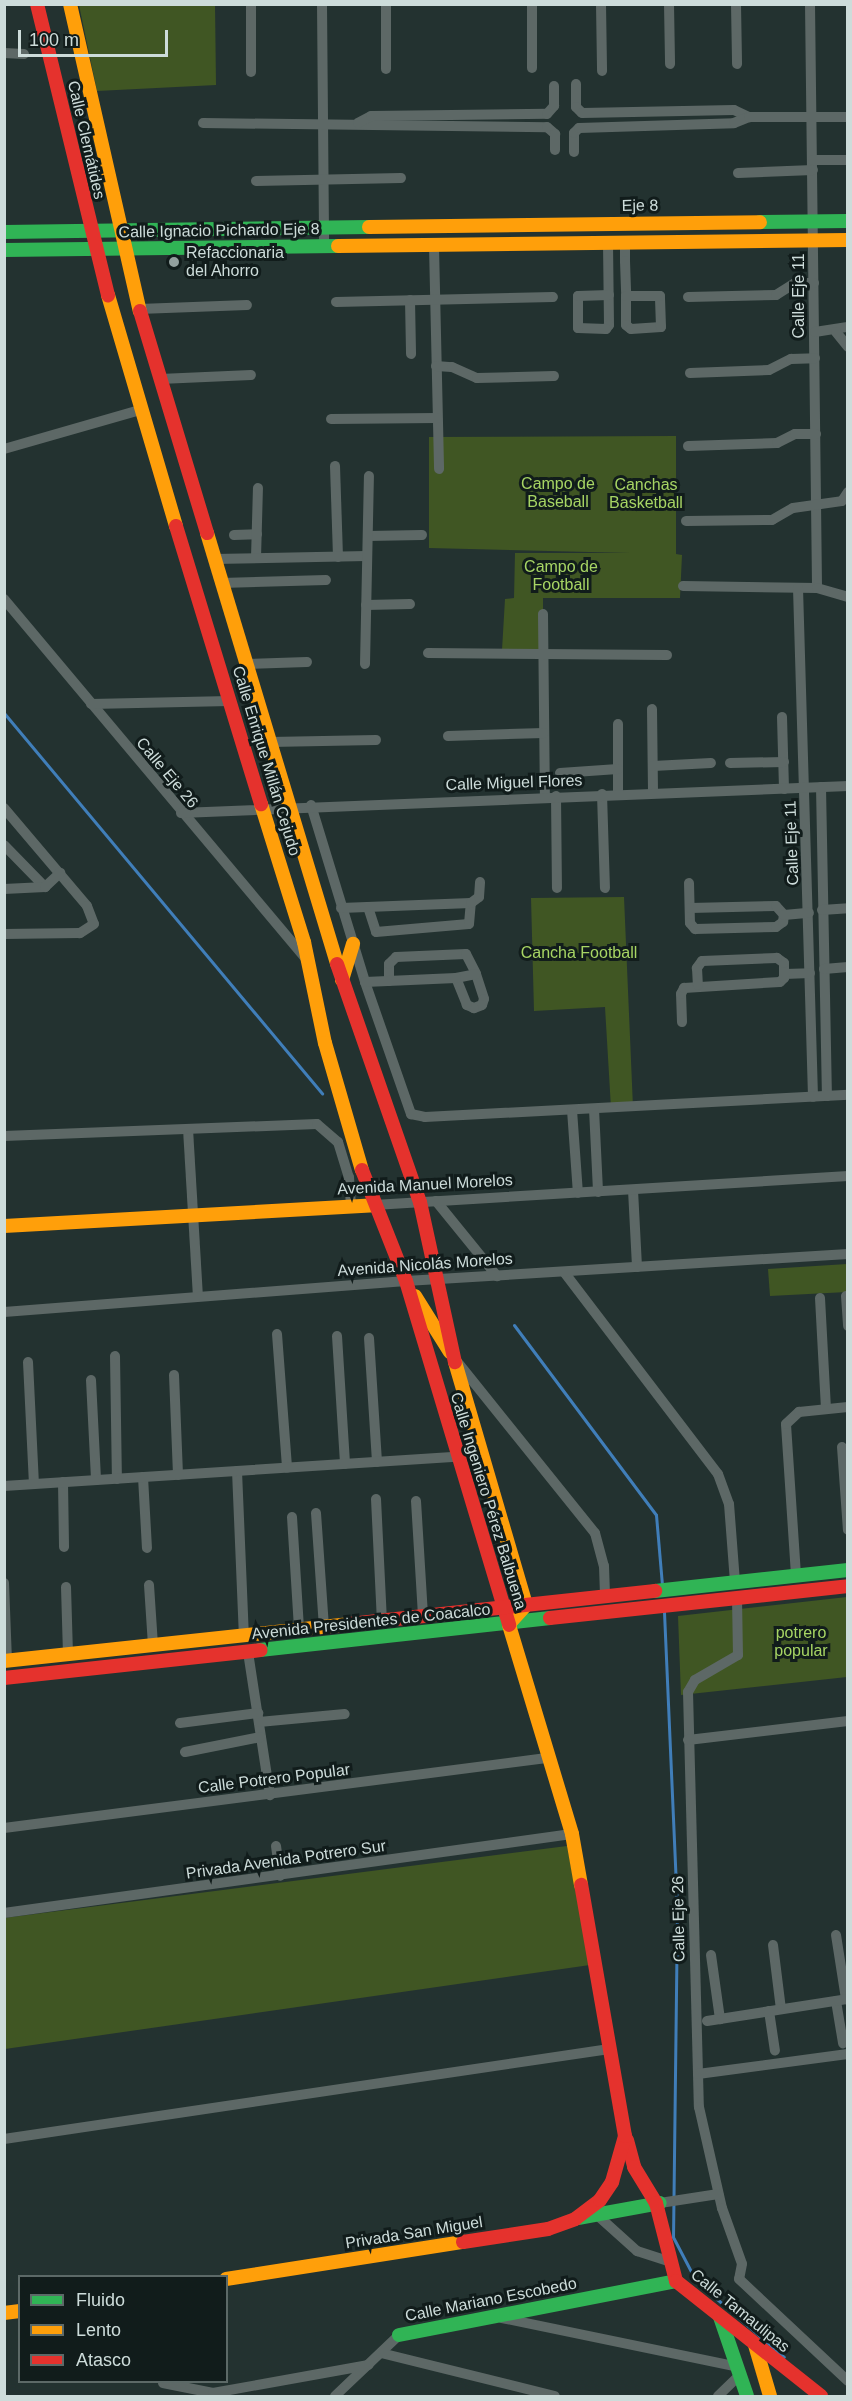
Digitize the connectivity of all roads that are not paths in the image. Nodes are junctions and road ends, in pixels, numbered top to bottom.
1 (37, 4) edge
2 (70, 4) edge
3 (251, 4) edge
4 (322, 4) edge
5 (386, 4) edge
6 (532, 4) edge
7 (601, 4) edge
8 (669, 4) edge
9 (736, 4) edge
10 (810, 4) edge
11 (4, 53) edge
12 (24, 54) dead end
13 (670, 64) dead end
14 (737, 64) dead end
15 (532, 68) dead end
16 (386, 69) dead end
17 (602, 71) dead end
18 (251, 72) dead end
19 (576, 84) dead end
20 (554, 86) dead end
21 (749, 117) junction
22 (848, 117) edge
23 (812, 118) junction
24 (204, 123) dead end
25 (323, 123) junction
26 (358, 123) junction
27 (555, 150) dead end
28 (574, 152) dead end
29 (848, 160) edge
30 (813, 165) junction
31 (738, 173) dead end
32 (401, 178) dead end
33 (324, 180) junction
34 (256, 181) dead end
35 (814, 221) junction
36 (848, 221) edge
37 (432, 225) joint
38 (324, 226) junction
39 (120, 229) junction
40 (91, 230) junction
41 (4, 232) edge
42 (814, 240) junction
43 (848, 240) edge
44 (608, 243) junction
45 (625, 243) junction
46 (324, 246) junction
47 (434, 246) junction
48 (124, 248) junction
49 (95, 249) junction
50 (11, 250) edge
51 (4, 261) edge
52 (814, 283) junction
53 (609, 295) junction
54 (626, 296) junction
55 (553, 297) dead end
56 (688, 297) dead end
57 (435, 299) junction
58 (410, 300) junction
59 (336, 302) dead end
60 (247, 305) dead end
61 (139, 309) junction
62 (848, 327) edge
63 (815, 332) junction
64 (836, 332) junction
65 (848, 347) edge
66 (411, 354) dead end
67 (815, 358) junction
68 (436, 366) junction
69 (690, 373) dead end
70 (251, 375) dead end
71 (554, 376) dead end
72 (160, 380) junction
73 (140, 410) junction
74 (437, 418) junction
75 (332, 419) dead end
76 (816, 434) junction
77 (688, 446) dead end
78 (4, 449) edge
79 (334, 466) dead end
80 (439, 469) dead end
81 (369, 476) dead end
82 (258, 488) dead end
83 (846, 500) edge
84 (816, 507) junction
85 (686, 522) dead end
86 (257, 534) junction
87 (234, 535) dead end
88 (422, 535) dead end
89 (368, 536) junction
90 (367, 556) junction
91 (338, 557) junction
92 (256, 558) junction
93 (214, 559) junction
94 (326, 580) dead end
95 (221, 583) junction
96 (683, 586) dead end
97 (798, 588) junction
98 (817, 588) junction
99 (848, 597) edge
100 (4, 599) edge
101 (410, 604) dead end
102 (366, 605) junction
103 (543, 614) dead end
104 (428, 653) dead end
105 (667, 655) dead end
106 (543, 656) junction
107 (307, 662) dead end
108 (246, 664) junction
109 (365, 664) dead end
110 (230, 700) junction
111 (91, 704) junction
112 (652, 709) dead end
113 (782, 717) dead end
114 (618, 724) dead end
115 (544, 733) junction
116 (448, 736) dead end
117 (376, 740) dead end
118 (270, 742) junction
119 (784, 762) junction
120 (711, 763) dead end
121 (730, 763) dead end
122 (652, 766) junction
123 (618, 770) junction
124 (561, 773) dead end
125 (848, 786) edge
126 (821, 787) junction
127 (805, 788) junction
128 (784, 789) junction
129 (653, 793) junction
130 (602, 794) junction
131 (618, 794) junction
132 (551, 796) junction
133 (311, 805) junction
134 (289, 807) junction
135 (4, 808) edge
136 (263, 810) junction
137 (181, 813) junction
138 (4, 845) edge
139 (60, 873) junction
140 (480, 882) dead end
141 (689, 883) dead end
142 (45, 887) junction
143 (557, 888) dead end
144 (605, 888) dead end
145 (4, 889) edge
146 (471, 903) junction
147 (368, 907) junction
148 (341, 908) junction
149 (690, 908) junction
150 (847, 909) edge
151 (822, 910) junction
152 (809, 914) junction
153 (783, 915) junction
154 (4, 934) edge
155 (353, 944) junction
156 (310, 964) junction
157 (848, 967) edge
158 (824, 969) junction
159 (810, 973) junction
160 (476, 974) junction
161 (785, 974) junction
162 (456, 978) junction
163 (342, 980) junction
164 (389, 981) junction
165 (365, 982) junction
166 (698, 985) junction
167 (682, 1022) dead end
168 (848, 1095) edge
169 (827, 1096) junction
170 (813, 1097) junction
171 (594, 1109) junction
172 (572, 1110) junction
173 (188, 1129) junction
174 (4, 1136) edge
175 (848, 1176) edge
176 (633, 1190) junction
177 (598, 1192) junction
178 (578, 1193) junction
179 (436, 1201) junction
180 (420, 1202) junction
181 (374, 1205) junction
182 (351, 1206) junction
183 (193, 1215) junction
184 (4, 1226) edge
185 (848, 1254) edge
186 (637, 1268) junction
187 (564, 1272) junction
188 (497, 1276) junction
189 (440, 1279) junction
190 (405, 1281) junction
191 (198, 1296) junction
192 (846, 1296) dead end
193 (820, 1298) dead end
194 (4, 1312) edge
195 (848, 1326) edge
196 (277, 1334) dead end
197 (337, 1336) dead end
198 (369, 1338) dead end
199 (115, 1356) dead end
200 (454, 1359) junction
201 (28, 1362) dead end
202 (174, 1375) dead end
203 (91, 1380) dead end
204 (848, 1407) edge
205 (826, 1408) junction
206 (842, 1448) dead end
207 (456, 1457) junction
208 (377, 1462) junction
209 (345, 1464) junction
210 (287, 1468) junction
211 (237, 1471) junction
212 (178, 1475) junction
213 (143, 1477) junction
214 (117, 1479) junction
215 (96, 1480) junction
216 (63, 1482) junction
217 (33, 1484) junction
218 (4, 1486) edge
219 (376, 1499) dead end
220 (416, 1501) dead end
221 (316, 1513) dead end
222 (292, 1517) dead end
223 (848, 1530) edge
224 (64, 1546) dead end
225 (147, 1548) dead end
226 (848, 1570) edge
227 (812, 1574) junction
228 (796, 1575) junction
229 (735, 1582) junction
230 (4, 1583) edge
231 (149, 1585) dead end
232 (848, 1586) edge
233 (66, 1587) dead end
234 (814, 1589) junction
235 (605, 1596) junction
236 (737, 1598) junction
237 (526, 1605) junction
238 (503, 1607) junction
239 (423, 1616) junction
240 (382, 1620) junction
241 (344, 1624) junction
242 (509, 1624) junction
243 (324, 1627) junction
244 (298, 1629) junction
245 (244, 1635) junction
246 (347, 1641) junction
247 (153, 1645) junction
248 (94, 1651) junction
249 (248, 1652) junction
250 (68, 1654) junction
251 (6, 1660) edge
252 (96, 1668) junction
253 (4, 1678) edge
254 (345, 1714) dead end
255 (258, 1717) junction
256 (848, 1721) edge
257 (180, 1723) dead end
258 (261, 1737) junction
259 (688, 1740) junction
260 (185, 1752) dead end
261 (547, 1758) junction
262 (270, 1796) junction
263 (4, 1828) edge
264 (572, 1834) junction
265 (276, 1846) dead end
266 (280, 1876) junction
267 (4, 1913) edge
268 (836, 1935) dead end
269 (773, 1945) dead end
270 (711, 1955) dead end
271 (843, 2000) edge
272 (781, 2009) junction
273 (769, 2011) junction
274 (720, 2019) junction
275 (707, 2021) dead end
276 (843, 2043) dead end
277 (609, 2049) junction
278 (775, 2051) dead end
279 (848, 2054) edge
280 (698, 2074) junction
281 (625, 2136) junction
282 (4, 2139) edge
283 (718, 2194) junction
284 (658, 2203) junction
285 (597, 2215) junction
286 (575, 2218) junction
287 (670, 2262) junction
288 (228, 2279) edge
289 (676, 2281) junction
290 (496, 2316) junction
291 (720, 2317) junction
292 (399, 2335) joint
293 (755, 2345) junction
294 (381, 2353) junction
295 (368, 2365) junction
296 (739, 2371) junction
297 (848, 2380) edge
298 (163, 2383) dead end
299 (334, 2397) edge
300 (555, 2397) edge
301 (718, 2397) edge
302 (747, 2397) edge
303 (770, 2397) edge
304 (821, 2397) edge

1 - 40 main road, Calle Clemátides
2 - 39 main road, Calle Clemátides
3 - 18 street
4 - 25 street
5 - 16 street
6 - 15 street
7 - 17 street
8 - 13 street
9 - 14 street
10 - 23 street, Calle Eje 11
11 - 12 street
19 - 21 street
20 - 26 street
21 - 23 street
21 - 28 street
22 - 23 street
23 - 30 street, Calle Eje 11
24 - 25 street
25 - 26 street
25 - 33 street
26 - 27 street
29 - 30 street
30 - 31 street
30 - 35 street, Calle Eje 11
32 - 33 street
33 - 34 street
33 - 38 street
35 - 36 main road, Eje 8
35 - 37 main road, Eje 8
35 - 42 street, Calle Eje 11
37 - 38 main road, Calle Ignacio Pichardo Eje 8
38 - 39 main road, Calle Ignacio Pichardo Eje 8
38 - 46 street
39 - 40 main road, Calle Ignacio Pichardo Eje 8
39 - 48 main road, Calle Clemátides
40 - 41 main road, Calle Ignacio Pichardo Eje 8
40 - 49 main road, Calle Clemátides
42 - 43 main road
42 - 45 main road
42 - 52 street, Calle Eje 11
44 - 45 main road
44 - 47 main road
44 - 53 street
45 - 54 street
46 - 47 main road, Calle Ignacio Pichardo Eje 8
46 - 48 main road, Calle Ignacio Pichardo Eje 8
47 - 57 street
48 - 49 main road, Calle Ignacio Pichardo Eje 8
48 - 61 main road, Calle Enrique Millán Cejudo
49 - 50 main road, Calle Ignacio Pichardo Eje 8
49 - 73 main road, Calle Enrique Millán Cejudo
50 - 51 street
52 - 56 street
52 - 63 street, Calle Eje 11
53 - 53 street
54 - 54 street
55 - 57 street
57 - 58 street
57 - 68 street
58 - 59 street
58 - 66 street
60 - 61 street
61 - 72 main road, Calle Enrique Millán Cejudo
62 - 64 street
63 - 64 street
63 - 67 street, Calle Eje 11
64 - 65 street
67 - 69 street
67 - 76 street, Calle Eje 11
68 - 71 street
68 - 74 street
70 - 72 street
72 - 93 main road, Calle Enrique Millán Cejudo
73 - 78 street
73 - 110 main road, Calle Enrique Millán Cejudo
74 - 75 street
74 - 80 street
76 - 77 street
76 - 84 street, Calle Eje 11
79 - 91 street
81 - 89 street
82 - 86 street
83 - 84 street
84 - 85 street
84 - 98 street, Calle Eje 11
86 - 87 street
86 - 92 street
88 - 89 street
89 - 90 street
90 - 91 street
90 - 102 street
91 - 92 street
92 - 93 street
93 - 95 main road, Calle Enrique Millán Cejudo
94 - 95 street
95 - 108 main road, Calle Enrique Millán Cejudo
96 - 97 street
97 - 98 street
97 - 127 street, Calle Eje 11
98 - 99 street
100 - 111 street, Calle Eje 26
101 - 102 street
102 - 109 street
103 - 106 street
104 - 106 street
105 - 106 street
106 - 115 street
107 - 108 street
108 - 118 main road, Calle Enrique Millán Cejudo
110 - 111 street
110 - 136 main road, Calle Enrique Millán Cejudo
111 - 137 street, Calle Eje 26
112 - 122 street
113 - 119 street
114 - 123 street
115 - 116 street
115 - 132 street
117 - 118 street
118 - 134 main road, Calle Enrique Millán Cejudo
119 - 121 street
119 - 128 street
120 - 122 street
122 - 129 street
123 - 124 street
123 - 131 street
125 - 126 street, Calle Miguel Flores
126 - 127 street, Calle Miguel Flores
126 - 151 street
127 - 128 street, Calle Miguel Flores
127 - 152 street, Calle Eje 11
128 - 129 street, Calle Miguel Flores
129 - 131 street, Calle Miguel Flores
130 - 131 street, Calle Miguel Flores
130 - 132 street, Calle Miguel Flores
130 - 144 street
132 - 133 street, Calle Miguel Flores
132 - 143 street
133 - 134 street, Calle Miguel Flores
133 - 148 street
134 - 136 street, Calle Miguel Flores
134 - 163 main road, Calle Enrique Millán Cejudo
135 - 139 street
136 - 137 street, Calle Miguel Flores
136 - 156 main road, Calle Enrique Millán Cejudo
137 - 156 street, Calle Eje 26
138 - 142 street
139 - 142 street
139 - 154 street
140 - 146 street
141 - 149 street
142 - 145 street
146 - 147 street
146 - 147 street
147 - 148 street
148 - 155 street
149 - 153 street
149 - 153 street
150 - 151 street
151 - 158 street
152 - 153 street
152 - 159 street, Calle Eje 11
155 - 163 main road
155 - 165 street
156 - 181 main road, Calle Enrique Millán Cejudo
157 - 158 street
158 - 169 street
159 - 161 street
159 - 170 street, Calle Eje 11
160 - 162 street
160 - 162 street
160 - 164 street
161 - 166 street
161 - 166 street
162 - 164 street
163 - 180 main road, Calle Enrique Millán Cejudo
164 - 165 street
165 - 172 street
166 - 167 street
168 - 169 street
169 - 170 street
170 - 171 street
171 - 172 street
171 - 177 street
172 - 178 street
173 - 174 street
173 - 182 street
173 - 183 street
175 - 176 street, Avenida Manuel Morelos
176 - 177 street, Avenida Manuel Morelos
176 - 186 street
177 - 178 street, Avenida Manuel Morelos
178 - 179 street, Avenida Manuel Morelos
179 - 180 street, Avenida Manuel Morelos
179 - 188 street
180 - 181 street, Avenida Manuel Morelos
180 - 189 main road, Calle Enrique Millán Cejudo
181 - 182 main road, Avenida Manuel Morelos
181 - 190 main road, Calle Enrique Millán Cejudo
182 - 183 main road, Avenida Manuel Morelos
183 - 184 main road, Avenida Manuel Morelos
183 - 191 street
185 - 186 street, Avenida Nicolás Morelos
186 - 187 street, Avenida Nicolás Morelos
187 - 188 street, Avenida Nicolás Morelos
187 - 229 street
188 - 189 street, Avenida Nicolás Morelos
189 - 190 street, Avenida Nicolás Morelos
189 - 200 main road, Calle Ingeniero Pérez Balbuena
190 - 191 street, Avenida Nicolás Morelos
190 - 200 main road
190 - 207 main road, Calle Ingeniero Pérez Balbuena
191 - 194 street, Avenida Nicolás Morelos
192 - 195 street
193 - 205 street
196 - 210 street
197 - 209 street
198 - 208 street
199 - 214 street
200 - 235 street
200 - 237 main road, Calle Ingeniero Pérez Balbuena
201 - 217 street
202 - 212 street
203 - 215 street
204 - 205 street
205 - 228 street
206 - 223 street
207 - 208 street
207 - 238 main road, Calle Ingeniero Pérez Balbuena
208 - 209 street
209 - 210 street
210 - 211 street
211 - 212 street
211 - 245 street
212 - 213 street
213 - 214 street
213 - 225 street
214 - 215 street
215 - 216 street
216 - 217 street
216 - 224 street
217 - 218 street
219 - 240 street
220 - 239 street
221 - 243 street
222 - 244 street
226 - 227 main road, Avenida Presidentes de Coacalco
227 - 228 main road, Avenida Presidentes de Coacalco
227 - 234 main road
228 - 229 main road, Avenida Presidentes de Coacalco
229 - 235 main road, Avenida Presidentes de Coacalco
230 - 251 street
231 - 247 street
232 - 234 main road, Avenida Presidentes de Coacalco
233 - 250 street
234 - 236 main road, Avenida Presidentes de Coacalco
235 - 237 main road, Avenida Presidentes de Coacalco
236 - 242 main road, Avenida Presidentes de Coacalco
236 - 259 street, Calle Eje 26
237 - 238 main road, Avenida Presidentes de Coacalco
237 - 242 main road, Calle Ingeniero Pérez Balbuena
238 - 239 main road, Avenida Presidentes de Coacalco
238 - 242 main road, Calle Ingeniero Pérez Balbuena
239 - 240 main road, Avenida Presidentes de Coacalco
240 - 241 main road, Avenida Presidentes de Coacalco
241 - 243 main road, Avenida Presidentes de Coacalco
241 - 246 main road
242 - 246 main road, Avenida Presidentes de Coacalco
242 - 261 main road, Calle Tamaulipas
243 - 244 main road, Avenida Presidentes de Coacalco
244 - 245 main road, Avenida Presidentes de Coacalco
245 - 247 main road, Avenida Presidentes de Coacalco
246 - 249 main road, Avenida Presidentes de Coacalco
247 - 248 main road, Avenida Presidentes de Coacalco
248 - 250 main road, Avenida Presidentes de Coacalco
248 - 252 main road
249 - 252 main road, Avenida Presidentes de Coacalco
249 - 255 street
250 - 251 main road, Avenida Presidentes de Coacalco
252 - 253 main road, Avenida Presidentes de Coacalco
254 - 255 street
255 - 257 street
255 - 258 street
256 - 259 street
258 - 260 street
258 - 262 street
259 - 280 street, Calle Eje 26
261 - 262 street, Calle Potrero Popular
261 - 264 main road, Calle Tamaulipas
262 - 263 street, Calle Potrero Popular
264 - 266 street, Privada Avenida Potrero Sur
264 - 277 main road, Calle Tamaulipas
265 - 266 street
266 - 267 street, Privada Avenida Potrero Sur
268 - 271 street
269 - 272 street
270 - 274 street
271 - 272 street
271 - 276 street
272 - 273 street
273 - 274 street
273 - 278 street
274 - 275 street
277 - 281 main road, Calle Tamaulipas
277 - 282 street
279 - 280 street
280 - 283 street, Calle Eje 26
281 - 284 main road, Calle Tamaulipas
281 - 286 main road, Privada San Miguel
283 - 284 street
283 - 297 street, Calle Eje 26
284 - 285 main road
284 - 287 main road, Calle Tamaulipas
285 - 286 main road
285 - 287 street
286 - 288 main road, Privada San Miguel
287 - 289 main road, Calle Tamaulipas
289 - 290 main road, Calle Mariano Escobedo
289 - 291 main road, Calle Tamaulipas
290 - 292 main road, Calle Mariano Escobedo
290 - 296 street
291 - 293 main road, Calle Tamaulipas
291 - 296 main road
292 - 294 street, Calle Mariano Escobedo
293 - 303 main road
293 - 304 main road, Calle Tamaulipas
294 - 295 street, Calle Mariano Escobedo
294 - 300 street
295 - 298 street
295 - 299 street, Calle Mariano Escobedo
296 - 301 street
296 - 302 main road

